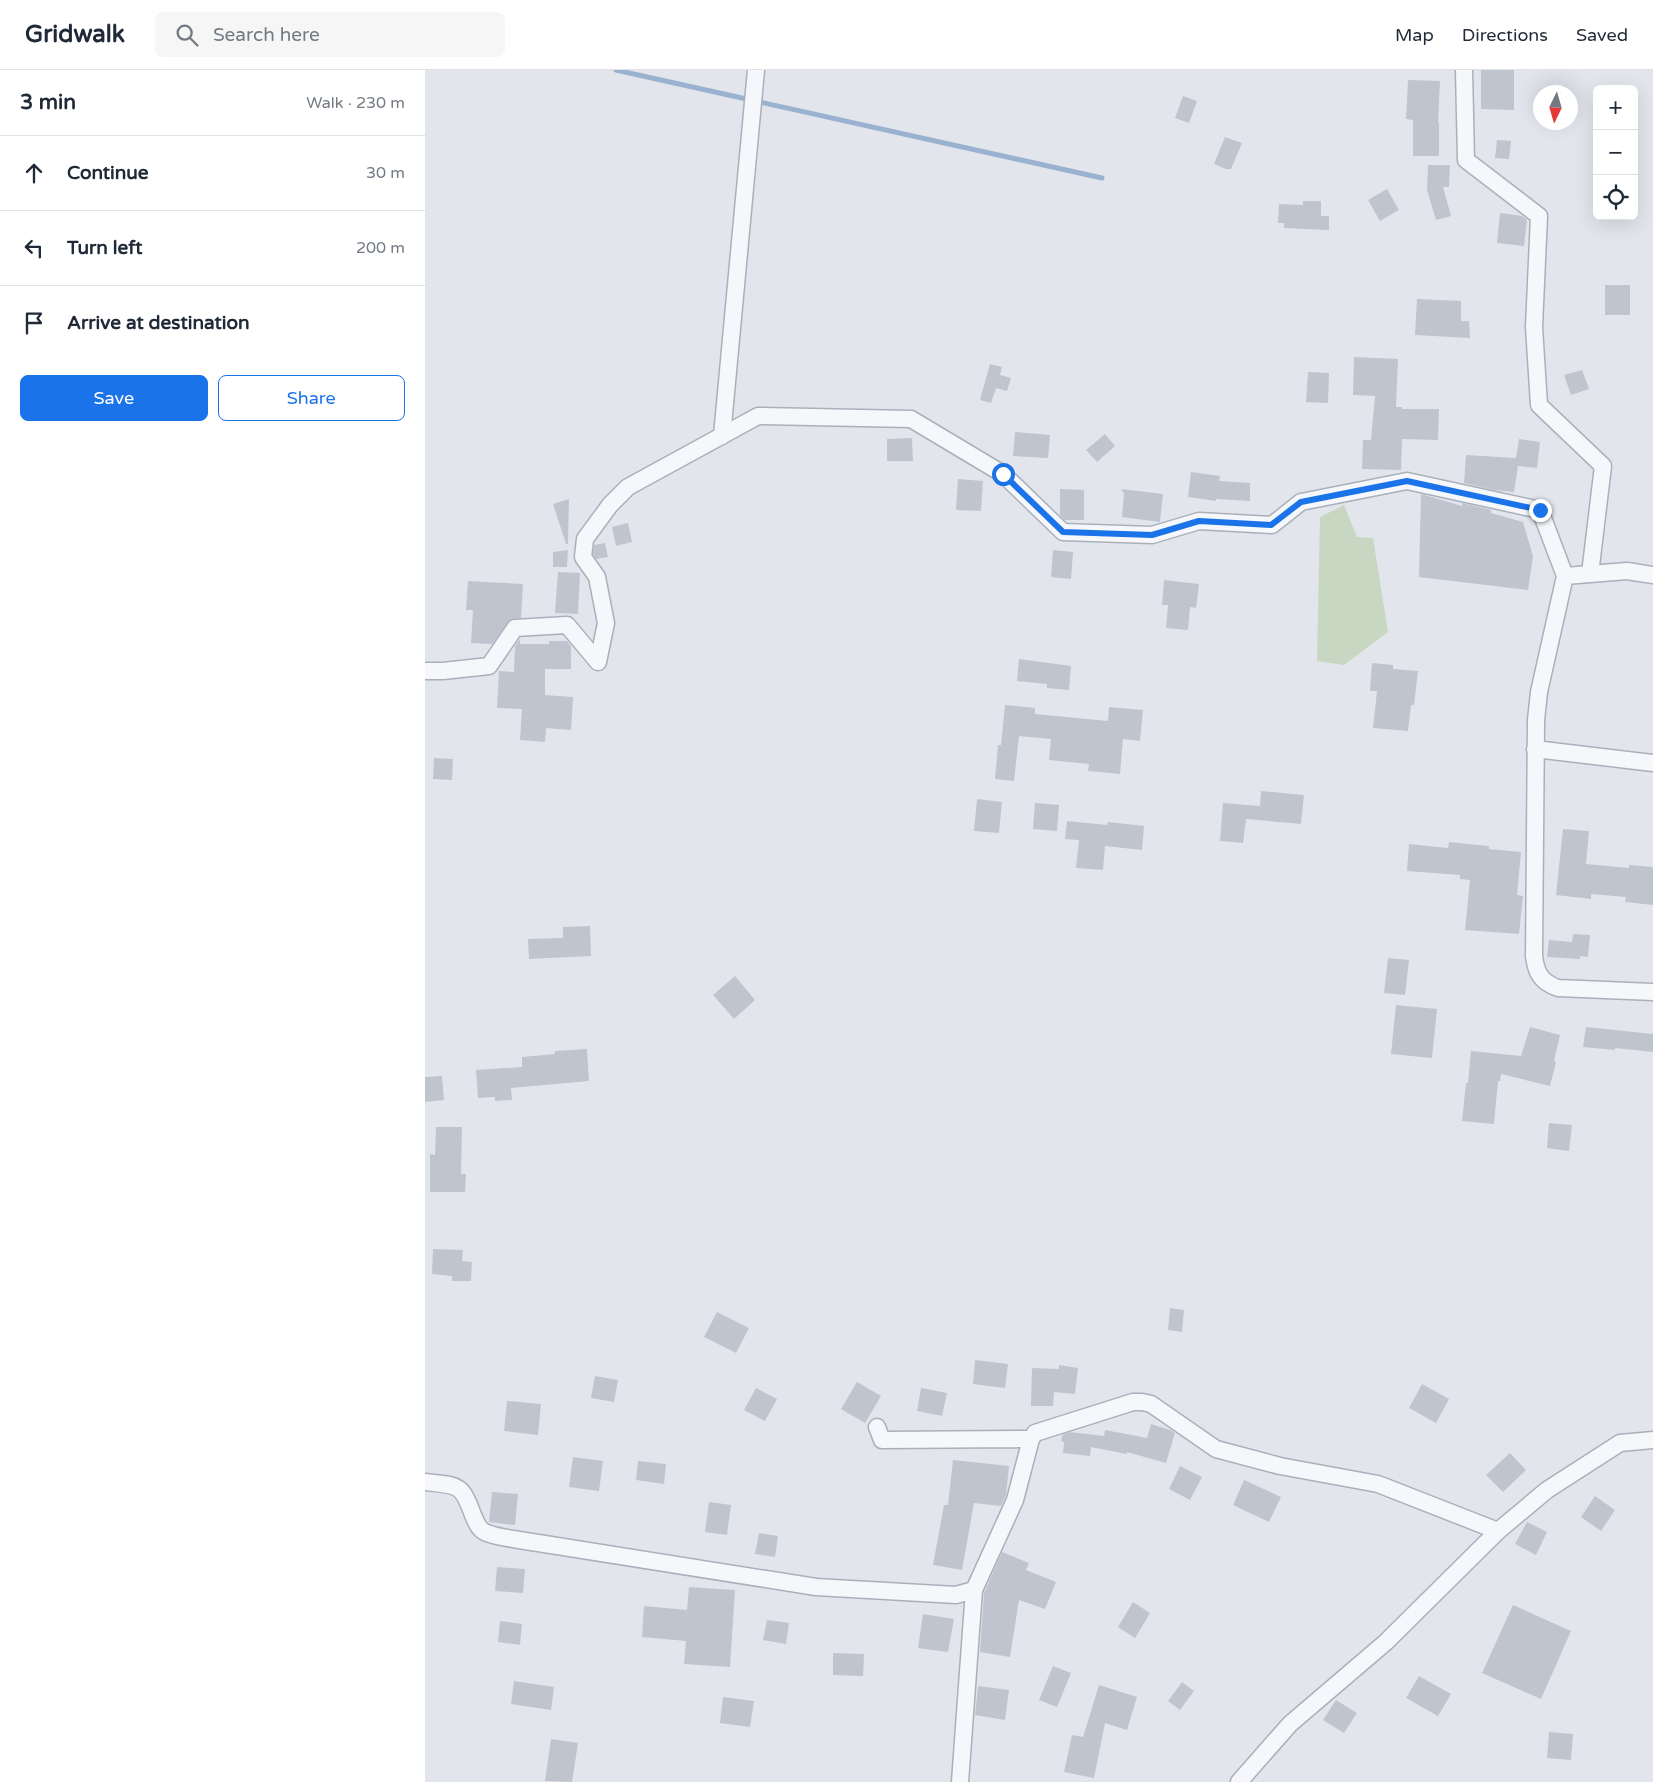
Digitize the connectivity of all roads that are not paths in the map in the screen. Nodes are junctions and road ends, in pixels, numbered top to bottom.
1 (756, 70) edge
2 (1464, 70) edge
3 (722, 436) junction
4 (1590, 574) junction
5 (1565, 576) junction
6 (1653, 576) edge
7 (425, 671) edge
8 (1535, 749) junction
9 (1653, 763) edge
10 (1653, 992) edge
11 (877, 1427) dead end
12 (1031, 1439) junction
13 (1653, 1440) edge
14 (425, 1482) edge
15 (1498, 1531) junction
16 (974, 1590) junction
17 (961, 1782) edge
18 (1239, 1782) edge

1 - 3 street
2 - 4 street
3 - 5 street
3 - 7 street
4 - 5 street
4 - 6 street
5 - 8 street
8 - 9 street
8 - 10 street
11 - 12 street
12 - 15 street
12 - 16 street
13 - 15 street
14 - 16 street
15 - 18 street
16 - 17 street

